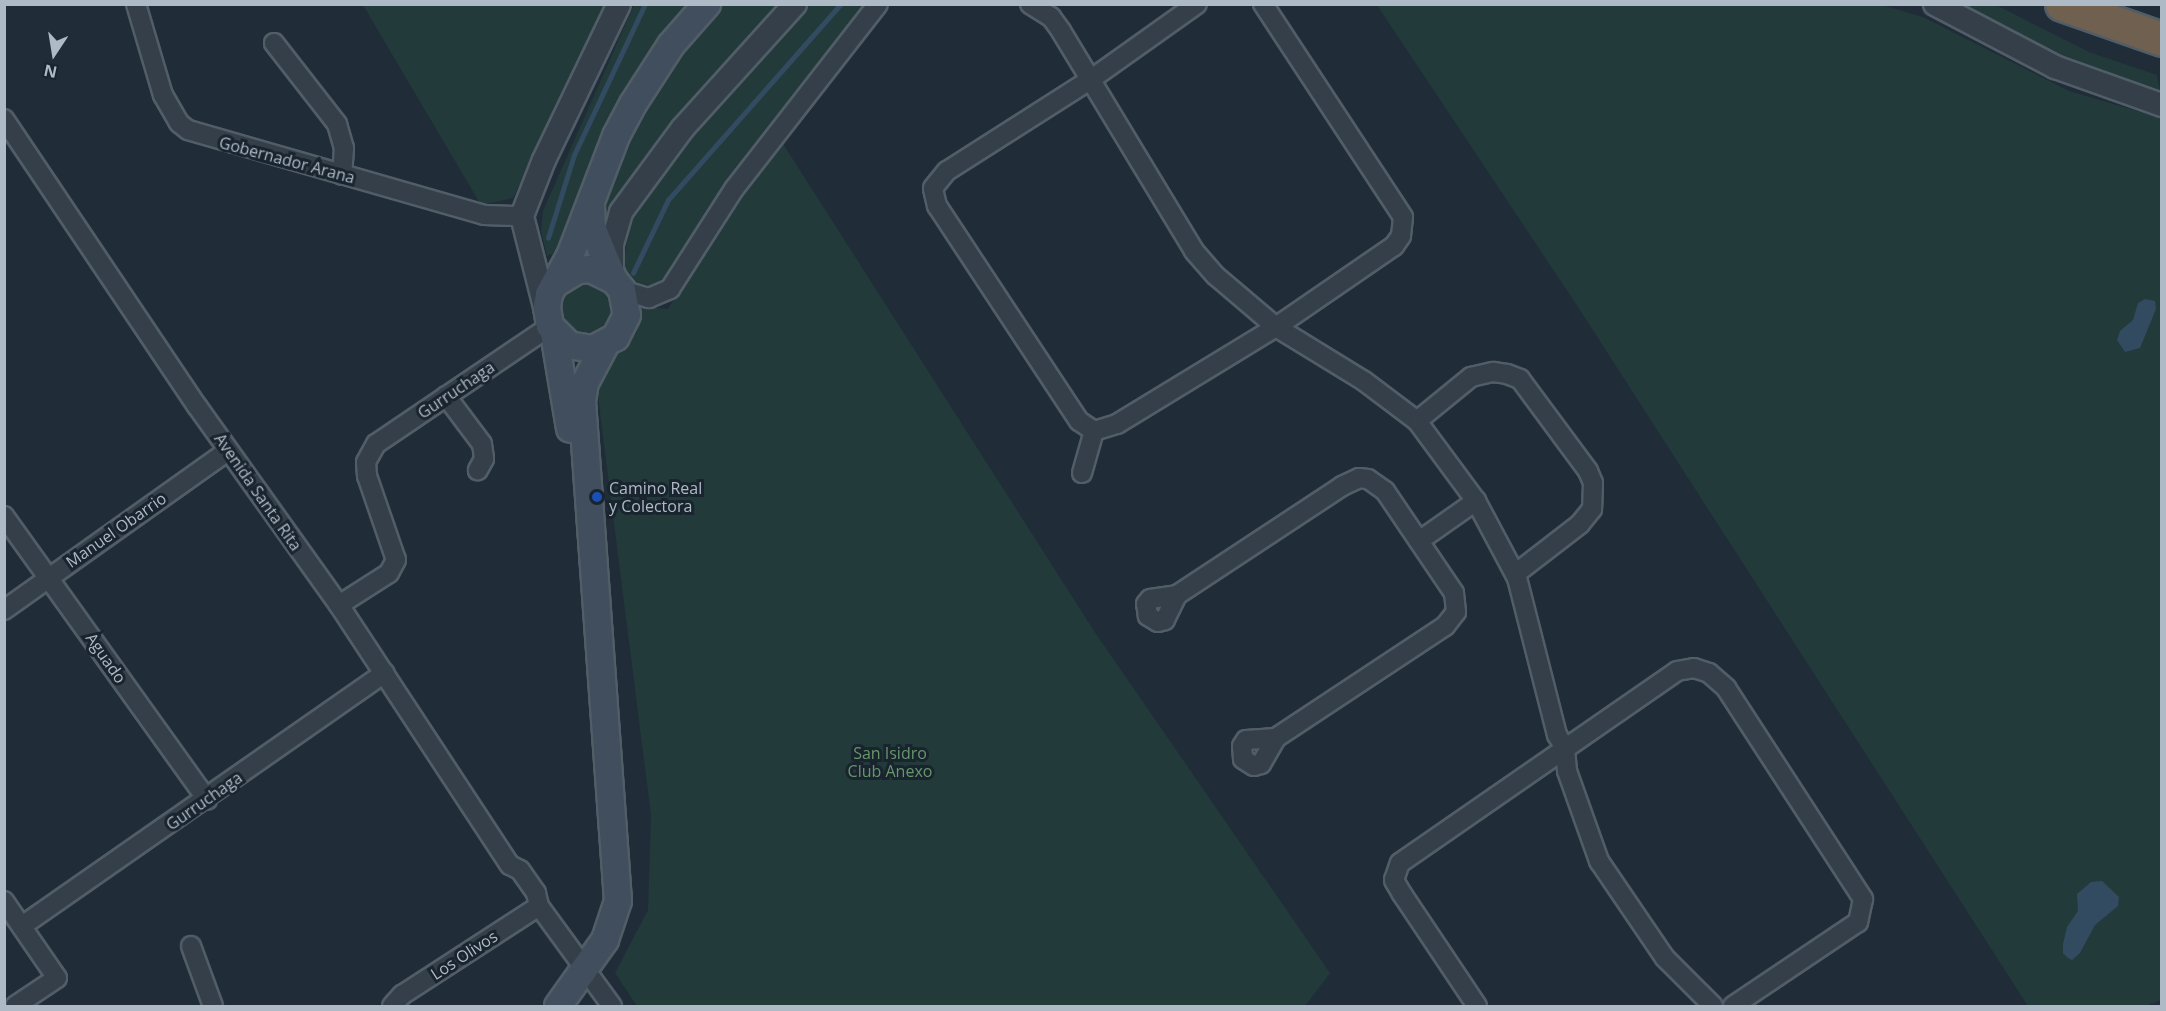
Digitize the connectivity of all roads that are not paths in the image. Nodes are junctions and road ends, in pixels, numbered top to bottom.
1 (136, 4) edge
2 (619, 4) edge
3 (707, 4) edge
4 (795, 4) edge
5 (878, 4) edge
6 (1030, 4) edge
7 (1197, 4) edge
8 (1263, 4) edge
9 (1935, 4) edge
10 (2062, 4) edge
11 (2162, 39) edge
12 (274, 43) dead end
13 (1090, 80) junction
14 (2162, 105) edge
15 (4, 119) edge
16 (342, 176) junction
17 (591, 204) junction
18 (522, 216) junction
19 (616, 281) junction
20 (556, 283) junction
21 (551, 326) junction
22 (1276, 327) junction
23 (605, 345) junction
24 (446, 396) junction
25 (1417, 422) junction
26 (1094, 431) junction
27 (228, 451) junction
28 (478, 470) dead end
29 (1082, 473) dead end
30 (1476, 501) junction
31 (4, 516) edge
32 (1419, 541) junction
33 (1515, 574) junction
34 (49, 578) junction
35 (1177, 596) dead end
36 (339, 605) junction
37 (4, 610) edge
38 (595, 623) junction
39 (384, 673) junction
40 (1276, 738) dead end
41 (1565, 748) junction
42 (207, 800) junction
43 (4, 901) edge
44 (537, 903) junction
45 (22, 927) junction
46 (190, 946) dead end
47 (586, 968) junction
48 (15, 1006) edge
49 (213, 1006) edge
50 (392, 1006) edge
51 (558, 1006) edge
52 (612, 1006) edge
53 (1477, 1006) edge
54 (1713, 1006) edge
55 (1733, 1006) edge

1 - 16 street, Gobernador Arana
2 - 18 street
3 - 17 main road
4 - 19 street
5 - 19 street
6 - 13 street
7 - 13 street
8 - 22 street
9 - 14 street
10 - 11 highway
12 - 16 street
13 - 22 street
13 - 26 street
15 - 27 street, Avenida Santa Rita
16 - 18 street, Gobernador Arana
17 - 19 main road
17 - 20 main road
18 - 21 street
19 - 20 main road
19 - 23 main road
20 - 21 main road
21 - 23 main road
21 - 24 street, Gurruchaga
21 - 38 main road
22 - 25 street
22 - 26 street
23 - 38 main road
24 - 28 street
24 - 36 street, Gurruchaga
25 - 30 street
25 - 33 street
26 - 29 street
27 - 34 street, Manuel Obarrio
27 - 36 street, Avenida Santa Rita
30 - 32 street
30 - 33 street
31 - 34 street, Aguado
32 - 35 street
32 - 40 street
33 - 41 street
34 - 37 street, Manuel Obarrio
34 - 42 street, Aguado
36 - 39 street, Avenida Santa Rita
38 - 47 main road
39 - 42 street, Gurruchaga
39 - 44 street, Avenida Santa Rita
41 - 53 street
41 - 54 street
41 - 55 street
42 - 45 street, Gurruchaga
43 - 45 street
44 - 47 street, Avenida Santa Rita
44 - 50 street, Los Olivos
45 - 48 street
46 - 49 street
47 - 51 main road
47 - 52 street, Avenida Santa Rita

